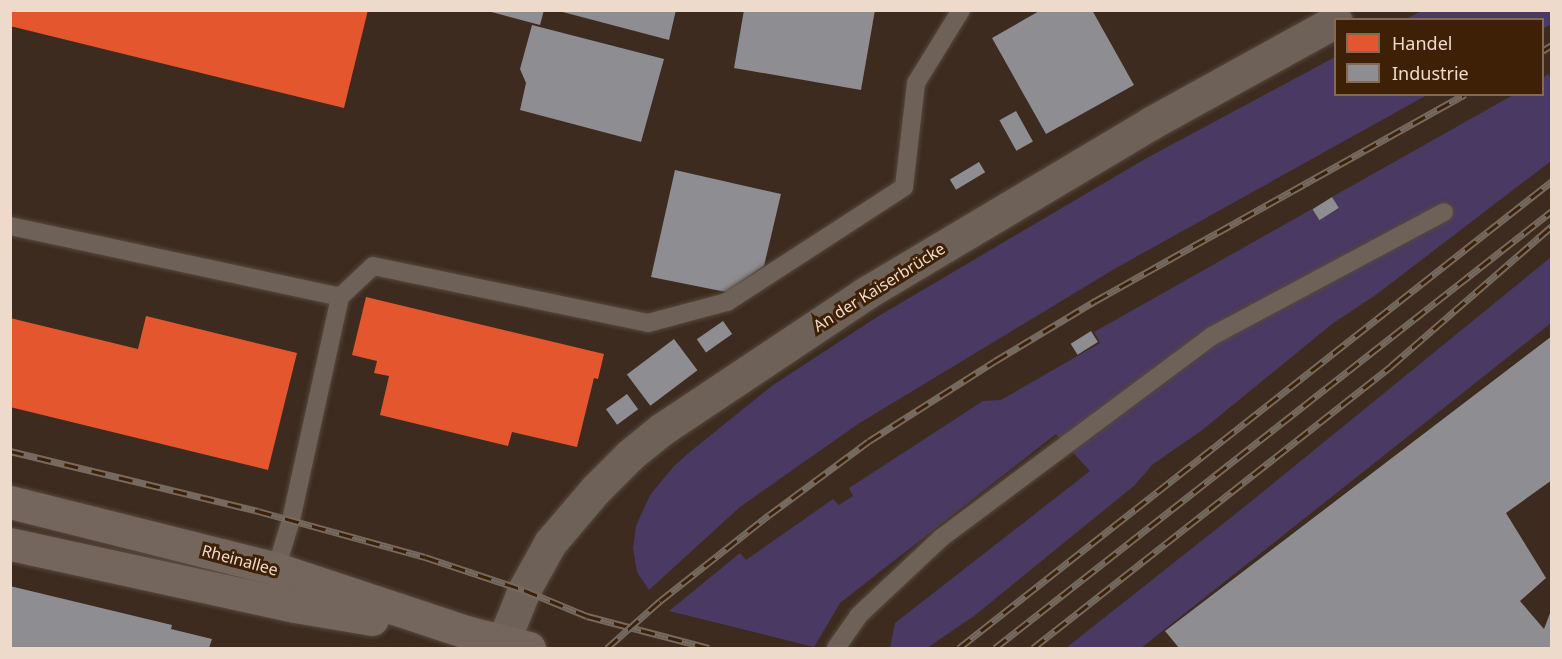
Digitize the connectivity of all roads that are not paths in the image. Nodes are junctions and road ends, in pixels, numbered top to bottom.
1 (961, 10) edge
2 (1355, 10) edge
3 (1341, 18) edge
4 (1334, 22) edge
5 (1444, 212) dead end
6 (10, 226) edge
7 (340, 297) junction
8 (10, 502) edge
9 (10, 544) edge
10 (276, 569) junction
11 (466, 632) junction
12 (516, 645) edge
13 (836, 648) edge

1 - 7 lane
2 - 3 street, An der Kaiserbrücke
4 - 12 street, An der Kaiserbrücke
5 - 13 lane
6 - 7 lane
7 - 10 lane
8 - 10 main road, Rheinallee
9 - 11 main road, Rheinallee
10 - 11 main road, Rheinallee
11 - 12 main road, Rheinallee

